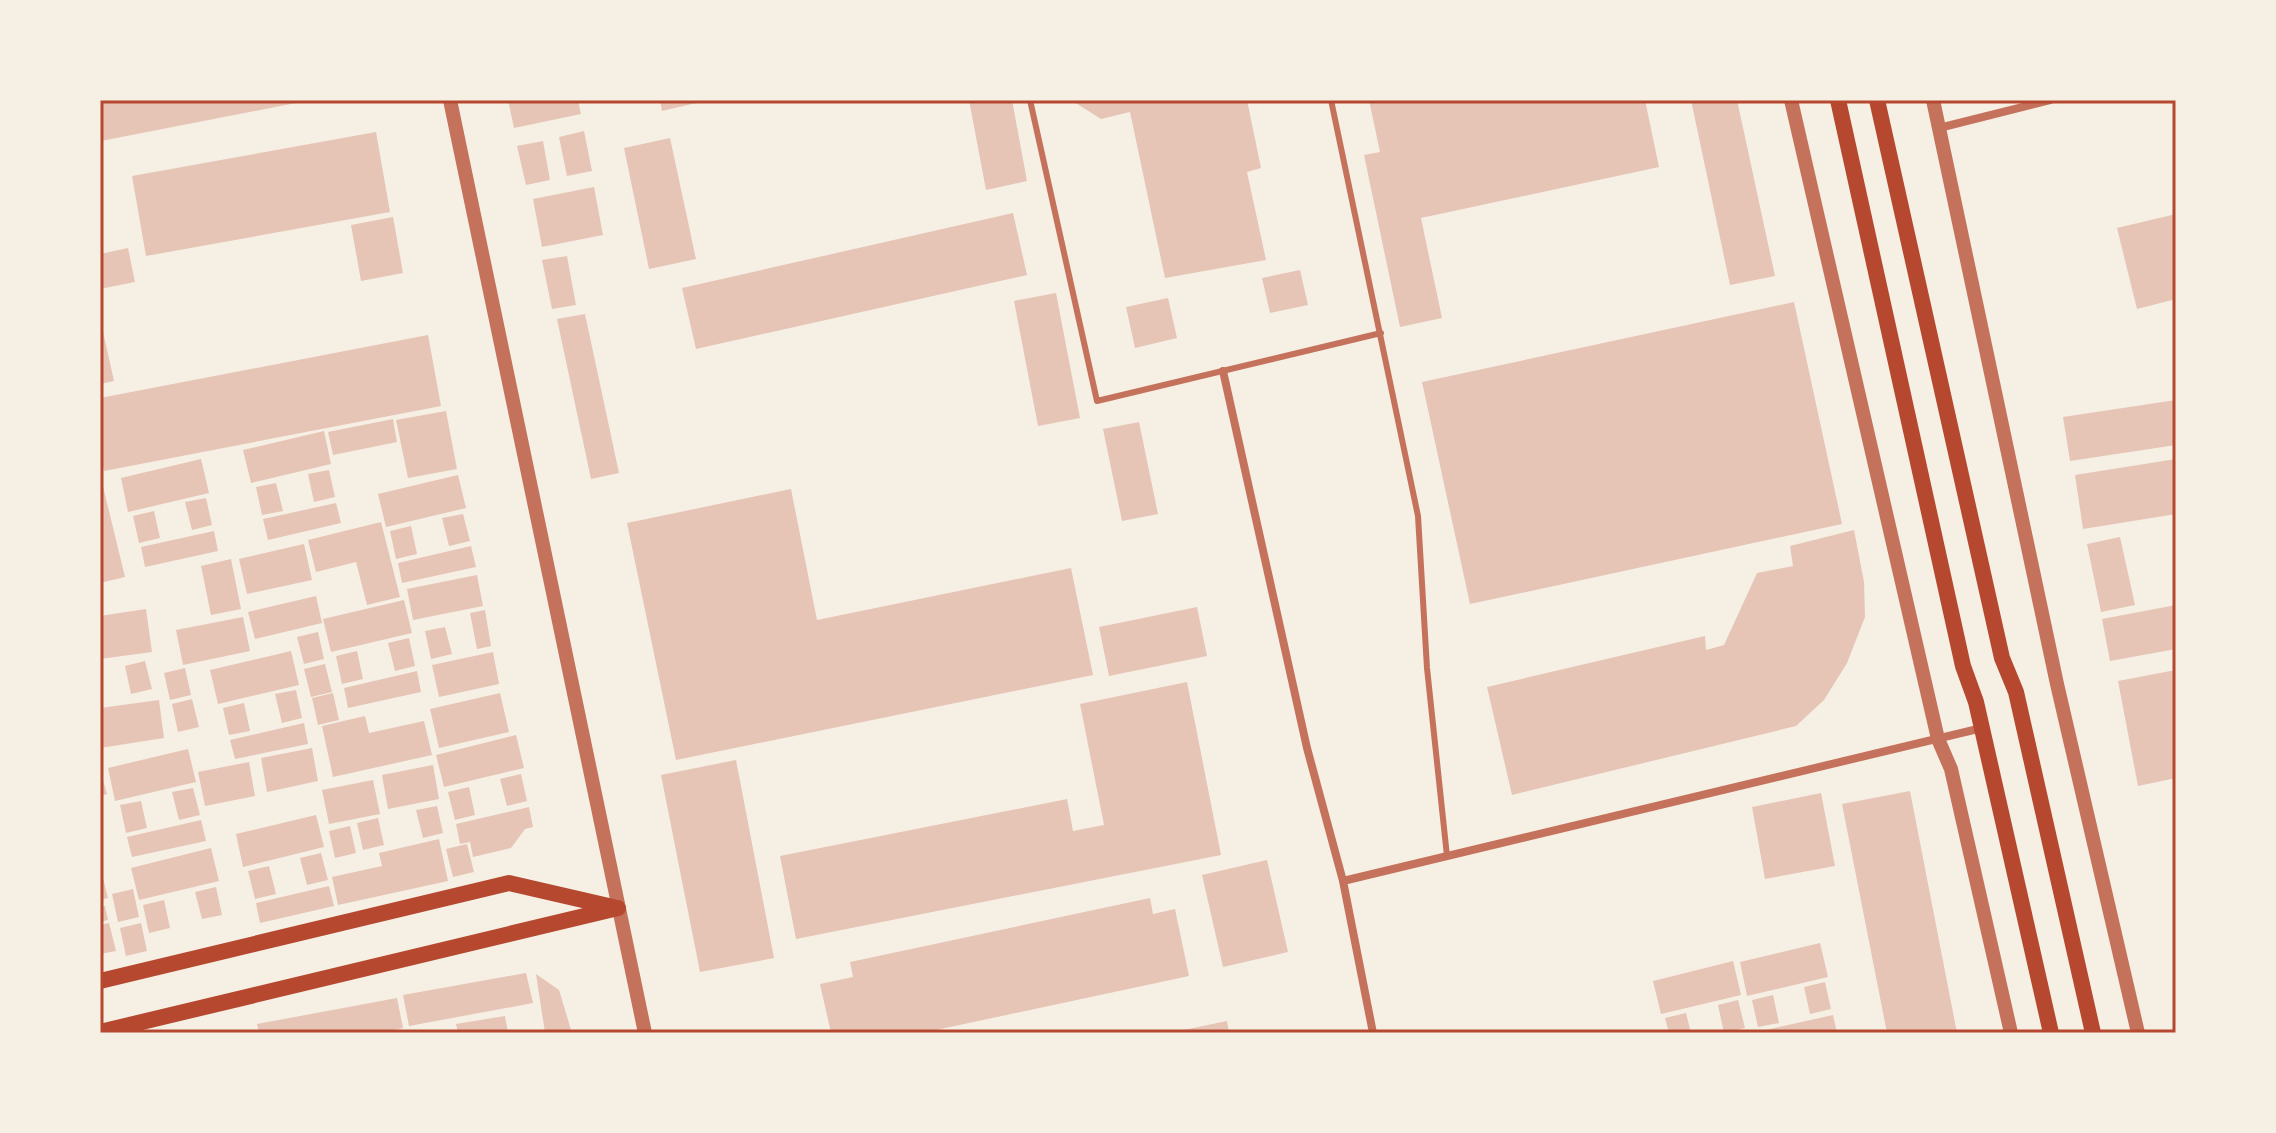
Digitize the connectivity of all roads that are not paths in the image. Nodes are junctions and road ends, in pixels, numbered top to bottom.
1 (450, 100) edge
2 (1030, 100) edge
3 (1331, 100) edge
4 (1791, 100) edge
5 (1838, 100) edge
6 (1877, 100) edge
7 (1933, 100) edge
8 (2050, 100) edge
9 (1939, 128) junction
10 (1381, 333) junction
11 (1223, 371) junction
12 (1982, 728) junction
13 (1938, 739) junction
14 (1447, 856) junction
15 (1343, 881) junction
16 (618, 908) junction
17 (100, 981) edge
18 (100, 1032) edge
19 (645, 1033) edge
20 (1373, 1033) edge
21 (2011, 1033) edge
22 (2051, 1033) edge
23 (2093, 1033) edge
24 (2138, 1033) edge

1 - 16 street
2 - 11 lane
3 - 10 lane
4 - 13 street
5 - 12 main road
6 - 23 main road
7 - 9 street
8 - 9 street
9 - 24 street
10 - 11 lane
10 - 14 lane
11 - 15 street
12 - 13 street
12 - 22 main road
13 - 14 street
13 - 21 street
14 - 15 street
15 - 20 street
16 - 17 main road
16 - 18 main road
16 - 19 street

